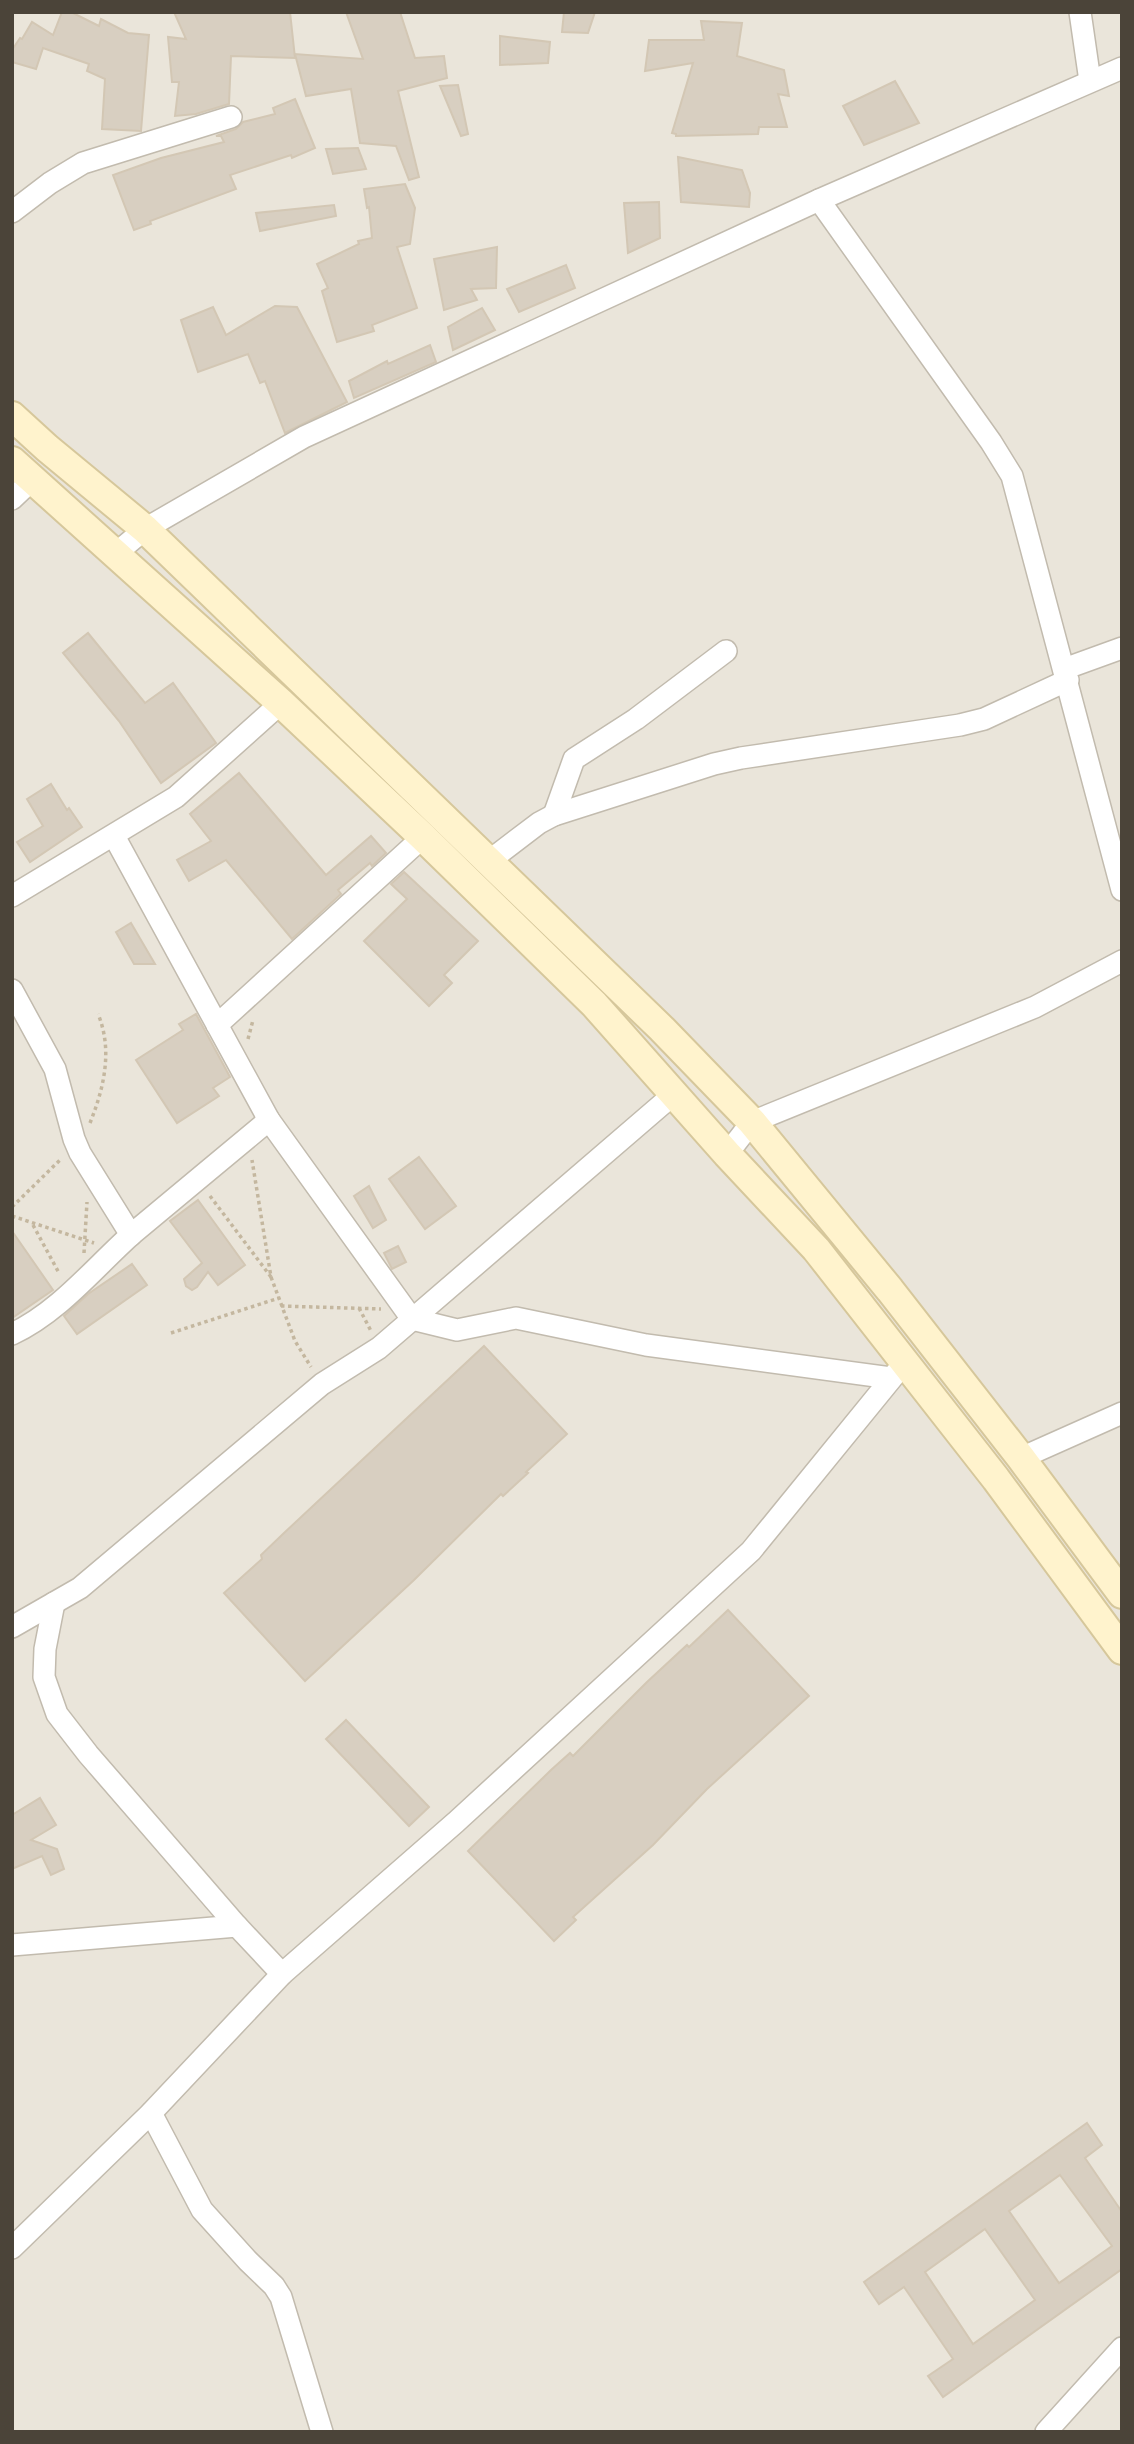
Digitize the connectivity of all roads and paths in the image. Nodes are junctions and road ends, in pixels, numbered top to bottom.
1 (1080, 12) edge
2 (1122, 68) edge
3 (1090, 80) junction
4 (231, 117) dead end
5 (819, 200) junction
6 (12, 212) edge
7 (12, 416) edge
8 (22, 470) edge
9 (12, 499) edge
10 (145, 529) junction
11 (114, 555) junction
12 (1122, 648) edge
13 (726, 650) dead end
14 (1066, 674) junction
15 (281, 703) junction
16 (554, 815) junction
17 (114, 836) junction
18 (423, 837) junction
19 (489, 861) junction
20 (1122, 890) edge
21 (12, 896) edge
22 (1122, 961) edge
23 (12, 989) edge
24 (98, 1014) dead end
25 (253, 1018) dead end
26 (217, 1024) junction
27 (247, 1041) dead end
28 (674, 1094) junction
29 (269, 1120) junction
30 (752, 1122) junction
31 (248, 1138) junction
32 (76, 1145) junction
33 (727, 1154) junction
34 (198, 1180) junction
35 (12, 1207) edge
36 (12, 1216) edge
37 (32, 1223) junction
38 (123, 1242) junction
39 (59, 1273) dead end
40 (271, 1277) junction
41 (279, 1297) junction
42 (281, 1306) junction
43 (408, 1314) junction
44 (12, 1334) edge
45 (171, 1334) dead end
46 (898, 1370) junction
47 (322, 1384) junction
48 (1122, 1413) edge
49 (1021, 1458) junction
50 (1122, 1594) edge
51 (54, 1603) junction
52 (12, 1627) edge
53 (1122, 1650) edge
54 (237, 1926) junction
55 (12, 1945) edge
56 (282, 1974) junction
57 (151, 2113) junction
58 (12, 2248) edge
59 (1122, 2348) edge
60 (322, 2432) edge
61 (1046, 2432) edge

1 - 3 street
2 - 3 street
3 - 5 street
4 - 6 street
5 - 10 street
5 - 14 street
7 - 10 main road
8 - 9 street
8 - 11 main road
10 - 11 street
10 - 19 main road
11 - 15 main road
12 - 14 street
13 - 16 street
14 - 16 street
14 - 20 street
15 - 17 street
15 - 18 main road
16 - 19 street
17 - 21 street
17 - 26 street
18 - 26 street
18 - 28 main road
19 - 30 main road
22 - 30 street
23 - 32 street
24 - 32 path
25 - 27 path
26 - 29 street
28 - 33 main road
28 - 43 street
29 - 31 street
29 - 43 street
30 - 33 street
30 - 49 main road
31 - 34 street
31 - 40 path
32 - 35 path
32 - 38 street
33 - 46 main road
34 - 38 street
34 - 40 path
36 - 37 path
37 - 38 path
37 - 39 path
38 - 44 street
40 - 41 path
41 - 42 path
41 - 45 path
42 - 43 path
42 - 47 path
43 - 46 street
43 - 47 street
46 - 53 main road
46 - 56 street
47 - 51 street
48 - 49 street
49 - 50 main road
51 - 52 street
51 - 54 street
54 - 55 street
54 - 56 street
56 - 57 street
57 - 58 street
57 - 60 street
59 - 61 street

